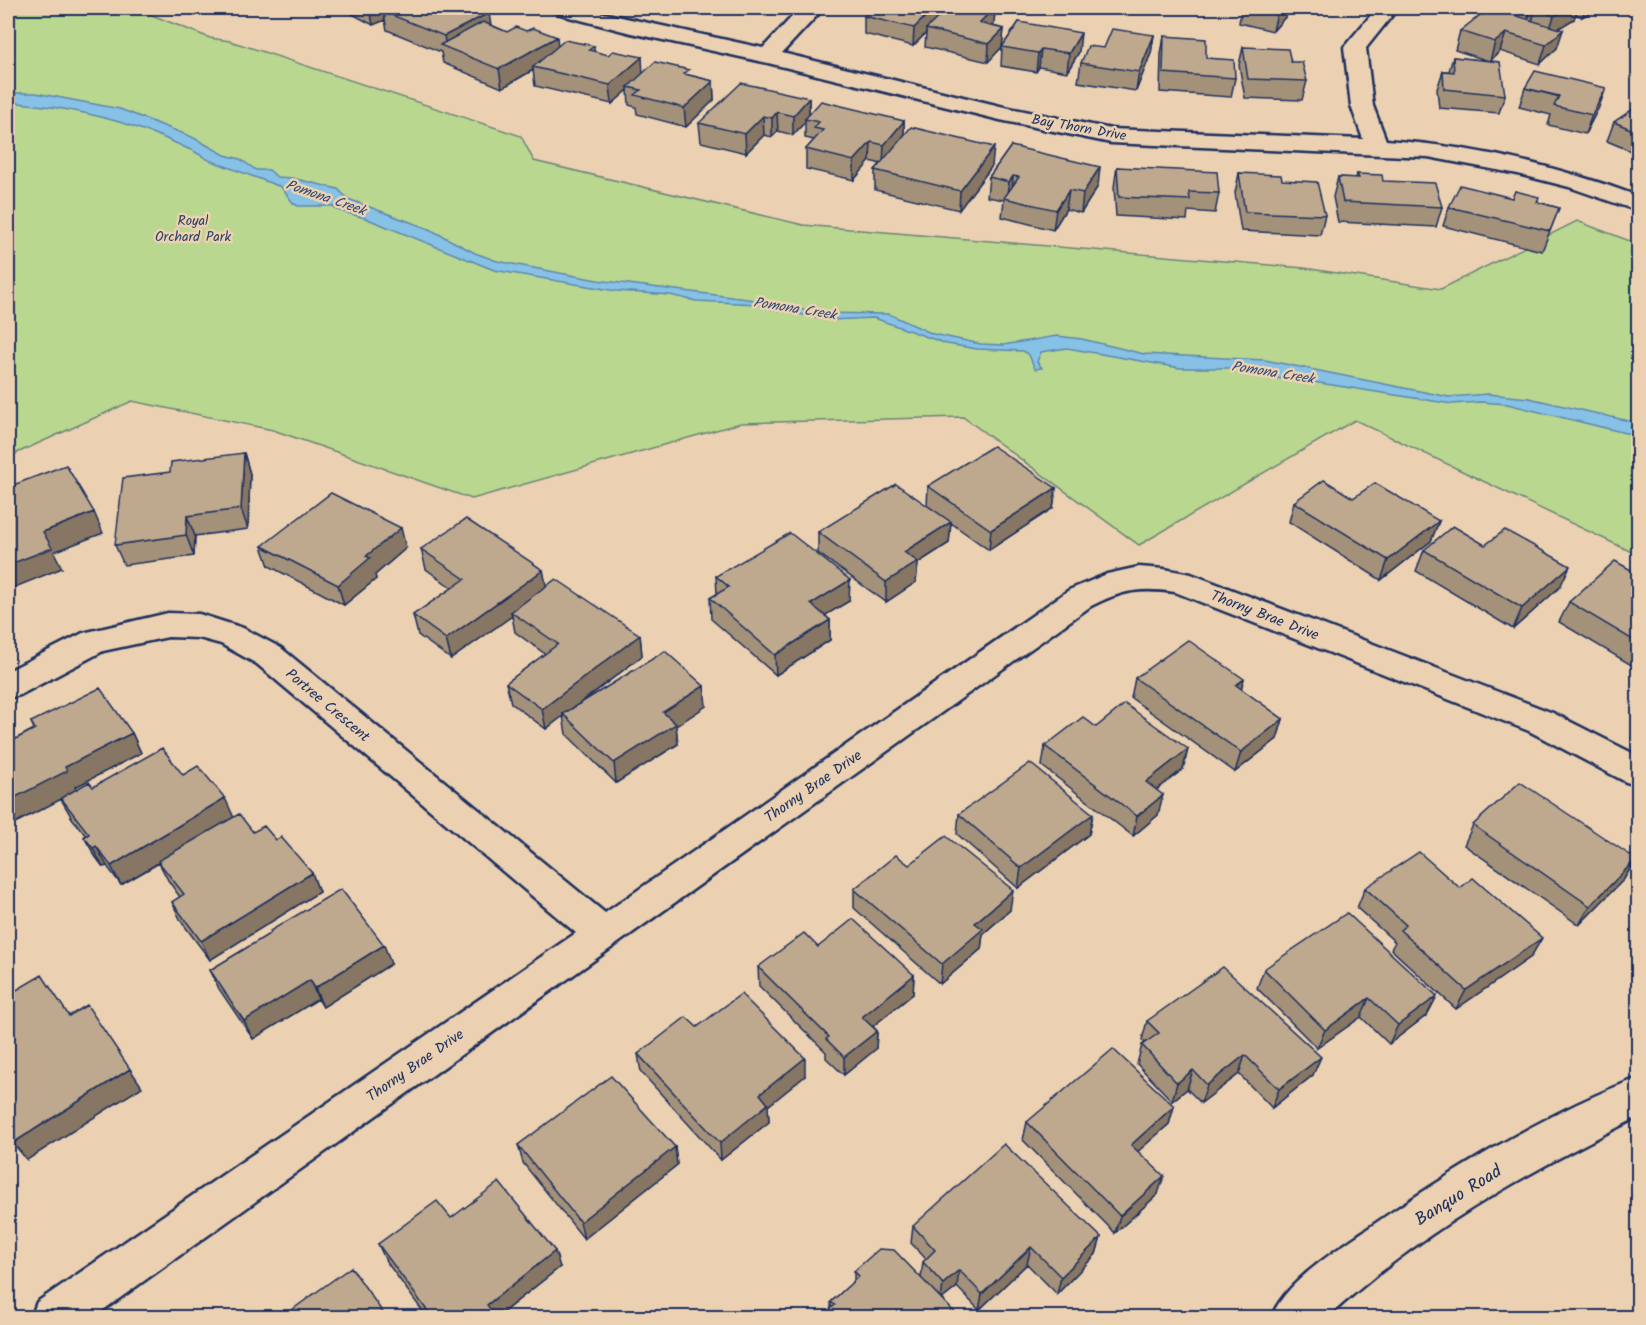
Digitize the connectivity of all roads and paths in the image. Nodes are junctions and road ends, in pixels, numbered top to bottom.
1 (562, 8) edge
2 (814, 8) edge
3 (1388, 8) edge
4 (768, 56) junction
5 (1377, 146) junction
6 (1638, 204) edge
7 (8, 686) edge
8 (1638, 772) edge
9 (604, 934) junction
10 (1638, 1097) edge
11 (52, 1317) edge
12 (1293, 1317) edge

1 - 4 street, Bay Thorn Drive
2 - 4 street
3 - 5 street
4 - 5 street, Bay Thorn Drive
5 - 6 street, Bay Thorn Drive
7 - 9 street, Portree Crescent
8 - 9 street, Thorny Brae Drive
9 - 11 street, Thorny Brae Drive
10 - 12 street, Banquo Road

